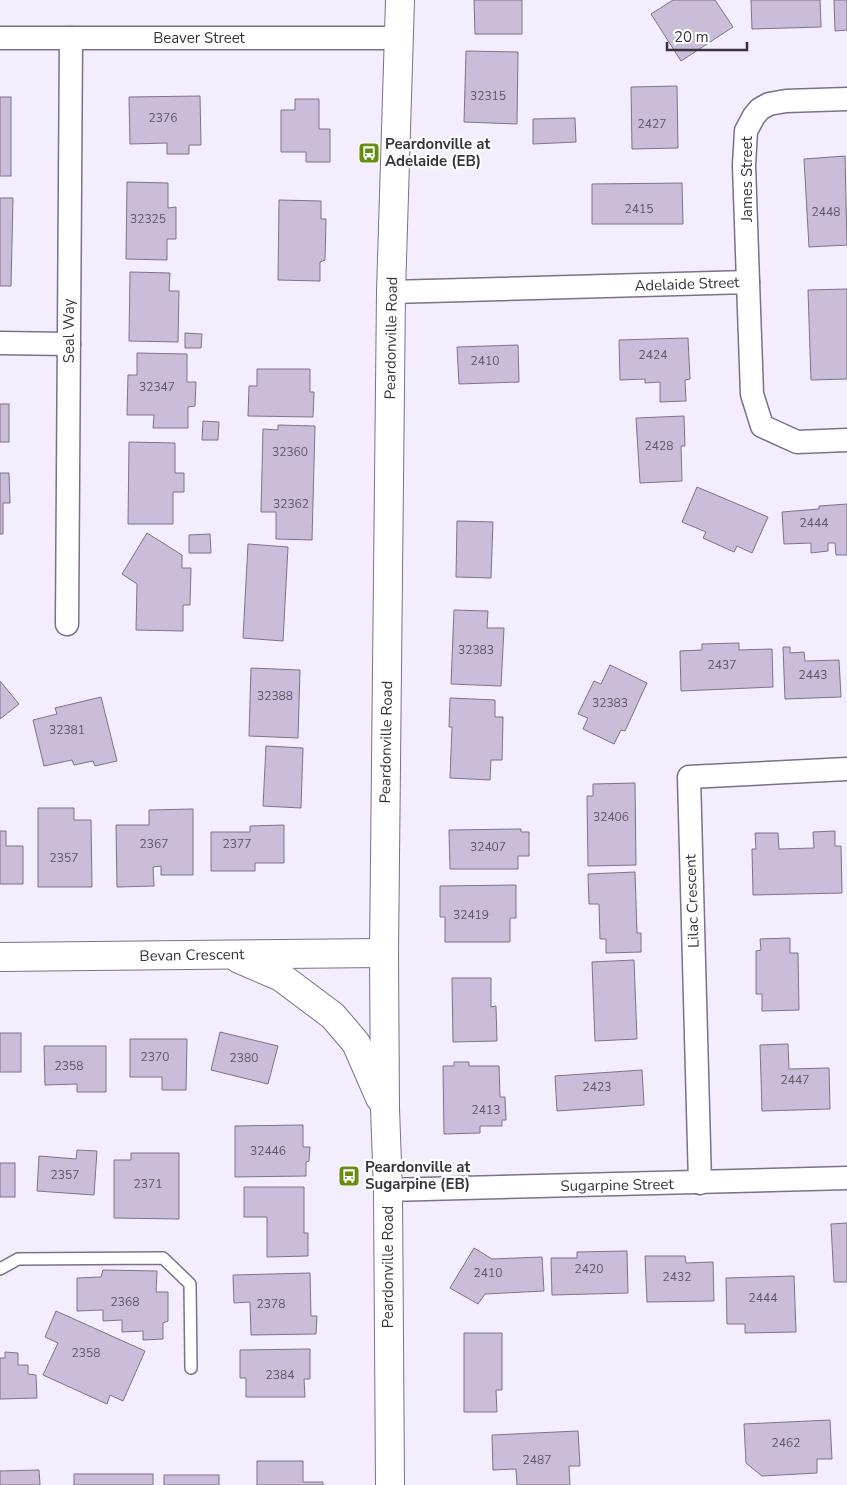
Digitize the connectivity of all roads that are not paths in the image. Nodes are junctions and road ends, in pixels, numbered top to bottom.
1 (400, 0) edge
2 (0, 38) edge
3 (71, 38) junction
4 (399, 38) junction
5 (847, 99) edge
6 (748, 282) junction
7 (392, 292) junction
8 (0, 343) edge
9 (69, 344) junction
10 (847, 440) edge
11 (67, 624) dead end
12 (847, 769) edge
13 (384, 953) junction
14 (228, 955) junction
15 (0, 957) edge
16 (384, 1109) junction
17 (847, 1178) edge
18 (700, 1183) junction
19 (388, 1190) junction
20 (0, 1269) edge
21 (190, 1368) dead end
22 (390, 1485) edge

1 - 4 main road, Peardonville Road
2 - 3 street, Beaver Street
3 - 4 street, Beaver Street
3 - 9 street, Seal Way
4 - 7 main road, Peardonville Road
5 - 6 street, James Street
6 - 7 street, Adelaide Street
6 - 10 street, Adelaide Street
7 - 13 main road, Peardonville Road
8 - 9 street
9 - 11 street, Seal Way
12 - 18 street, Lilac Crescent
13 - 14 main road, Bevan Crescent
13 - 16 main road, Peardonville Road
14 - 15 main road, Bevan Crescent
14 - 16 main road
16 - 19 main road, Peardonville Road
17 - 18 street, Sugarpine Street
18 - 19 street, Sugarpine Street
19 - 22 main road, Peardonville Road
20 - 21 lane

